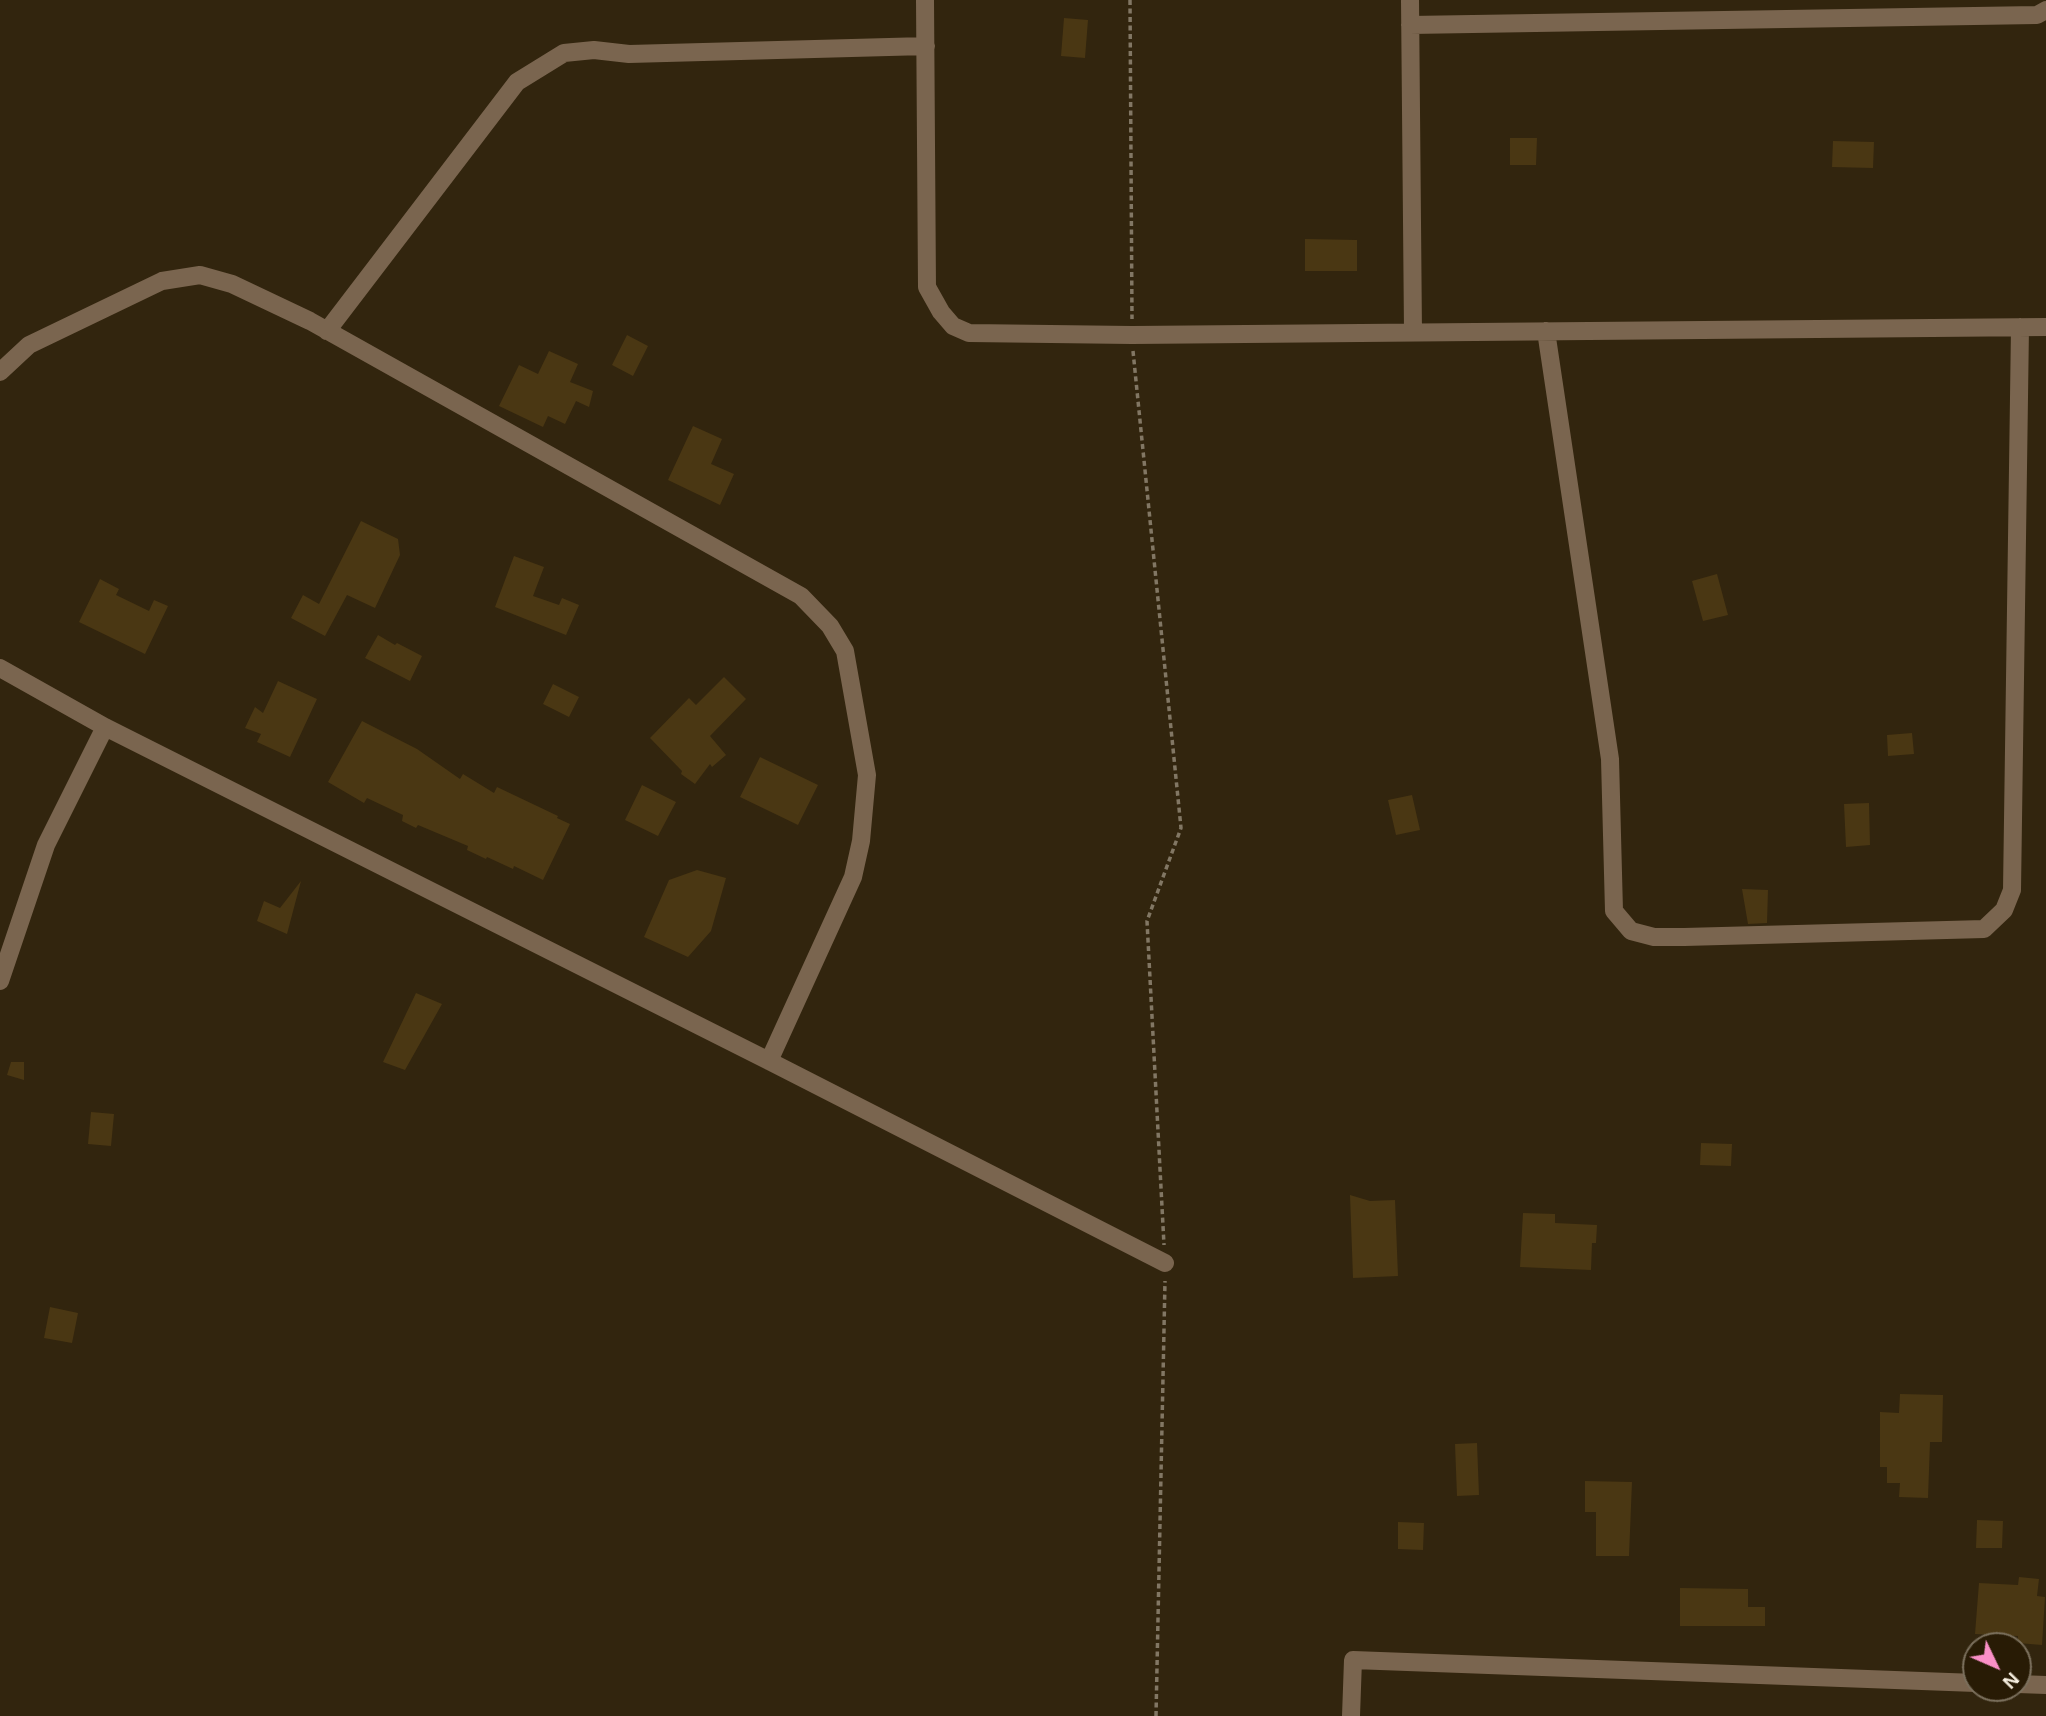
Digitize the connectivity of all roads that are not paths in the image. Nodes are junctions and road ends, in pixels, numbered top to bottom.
1 (926, 0) edge
2 (1410, 0) edge
3 (1754, 0) edge
4 (2046, 10) edge
5 (1754, 19) junction
6 (1410, 25) junction
7 (926, 46) junction
8 (2020, 327) junction
9 (2046, 327) edge
10 (327, 331) junction
11 (1546, 331) junction
12 (1413, 332) junction
13 (0, 372) edge
14 (0, 668) edge
15 (105, 727) junction
16 (0, 982) edge
17 (769, 1061) junction
18 (1165, 1263) road end
19 (1962, 1682) edge
20 (1351, 1716) edge

1 - 7 street
2 - 6 street
3 - 5 street
4 - 5 street
5 - 6 street
6 - 12 street
7 - 10 street
7 - 12 street
8 - 9 street
8 - 11 street
8 - 11 street
10 - 13 street
10 - 17 street
11 - 12 street
14 - 15 street
15 - 16 street
15 - 17 street
17 - 18 street
19 - 20 street

